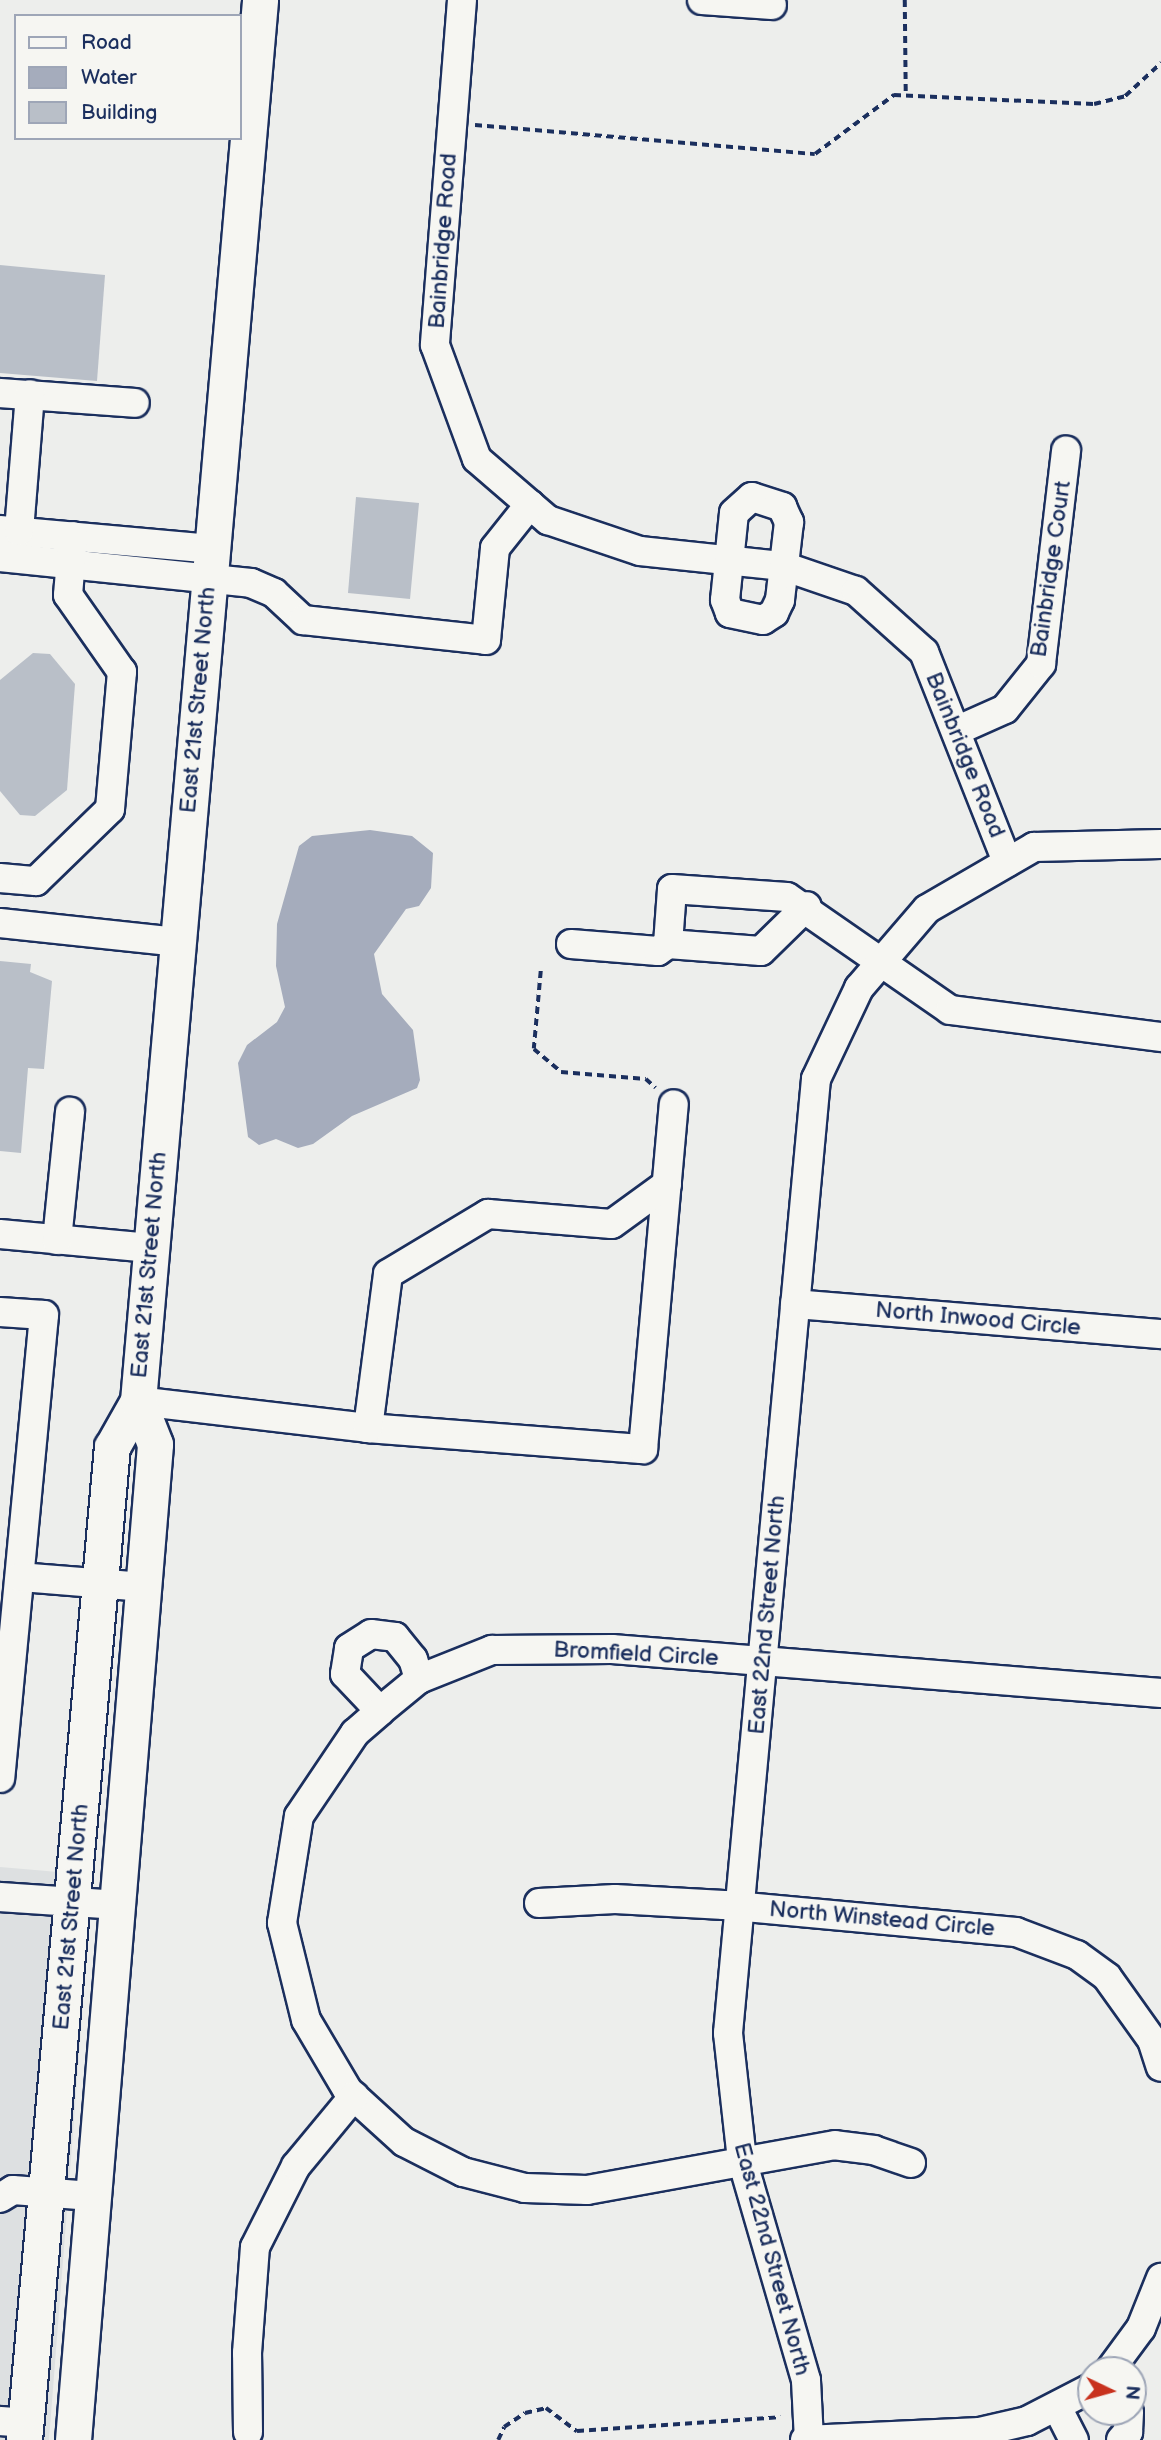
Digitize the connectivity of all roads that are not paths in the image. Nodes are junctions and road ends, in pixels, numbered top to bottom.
1 (260, 0) edge
2 (462, 0) edge
3 (702, 0) edge
4 (772, 5) dead end
5 (0, 393) edge
6 (30, 394) junction
7 (135, 403) dead end
8 (1066, 450) dead end
9 (530, 504) junction
10 (10, 531) edge
11 (72, 550) junction
12 (0, 557) edge
13 (730, 561) junction
14 (210, 562) junction
15 (783, 566) junction
16 (958, 730) junction
17 (1161, 844) edge
18 (1007, 862) junction
19 (0, 878) edge
20 (807, 906) junction
21 (0, 923) edge
22 (177, 942) junction
23 (571, 944) dead end
24 (668, 944) junction
25 (879, 964) junction
26 (1161, 1037) edge
27 (674, 1104) road end
28 (70, 1112) dead end
29 (667, 1184) junction
30 (0, 1234) edge
31 (57, 1240) junction
32 (150, 1248) junction
33 (794, 1304) junction
34 (0, 1312) edge
35 (1161, 1334) edge
36 (138, 1401) junction
37 (368, 1428) junction
38 (12, 1533) edge
39 (20, 1577) junction
40 (100, 1583) junction
41 (143, 1587) junction
42 (9, 1605) edge
43 (764, 1661) junction
44 (419, 1679) junction
45 (1161, 1693) edge
46 (380, 1711) junction
47 (0, 1778) edge
48 (0, 1897) edge
49 (72, 1901) junction
50 (539, 1903) dead end
51 (116, 1905) junction
52 (739, 1906) junction
53 (1161, 2067) edge
54 (354, 2096) junction
55 (742, 2160) junction
56 (911, 2163) dead end
57 (14, 2190) edge
58 (92, 2196) junction
59 (1161, 2278) edge
60 (1120, 2356) edge
61 (1077, 2397) edge
62 (1058, 2409) junction
63 (17, 2428) edge
64 (248, 2432) dead end
65 (73, 2440) edge
66 (808, 2440) edge
67 (1074, 2440) edge

1 - 14 main road, East 21st Street North
2 - 9 street, Bainbridge Road
3 - 4 street
5 - 6 street
6 - 7 street
6 - 10 street
8 - 16 street, Bainbridge Court
9 - 13 street, Bainbridge Road
9 - 14 street
10 - 11 street
11 - 12 street
11 - 14 street
11 - 19 street
13 - 15 street, Bainbridge Road
13 - 15 street
13 - 15 street
14 - 22 main road, East 21st Street North
15 - 16 street, Bainbridge Road
16 - 18 street, Bainbridge Road
17 - 18 street, East 22nd Street North
18 - 25 street, East 22nd Street North
20 - 24 street
20 - 24 street
20 - 25 street
21 - 22 street
22 - 32 main road, East 21st Street North
23 - 24 street
25 - 26 street
25 - 33 street, East 22nd Street North
27 - 29 street
28 - 31 street
29 - 37 street
29 - 37 street
30 - 31 street
31 - 32 street
32 - 36 main road, East 21st Street North
33 - 35 street, North Inwood Circle
33 - 43 street, East 22nd Street North
34 - 38 street
36 - 37 street
36 - 40 main road, East 21st Street North
36 - 41 main road, East 21st Street North
38 - 39 street
39 - 40 street
39 - 42 street
40 - 41 street
40 - 49 main road, East 21st Street North
41 - 51 main road, East 21st Street North
42 - 47 street
43 - 44 street, Bromfield Circle
43 - 45 street, Bromfield Circle
43 - 52 street, East 22nd Street North
44 - 46 street, Bromfield Circle
44 - 46 street
46 - 54 street, Bromfield Circle
48 - 49 street
49 - 51 street
49 - 57 main road, East 21st Street North
50 - 52 street, North Winstead Circle
51 - 58 main road, East 21st Street North
52 - 53 street, North Winstead Circle
52 - 55 street, East 22nd Street North
54 - 55 street, Bromfield Circle
54 - 64 street
55 - 56 street, Bromfield Circle
55 - 66 street, East 22nd Street North
57 - 58 street
57 - 63 main road, East 21st Street North
58 - 65 main road, East 21st Street North
59 - 60 street
61 - 62 street
62 - 66 street
62 - 67 street

